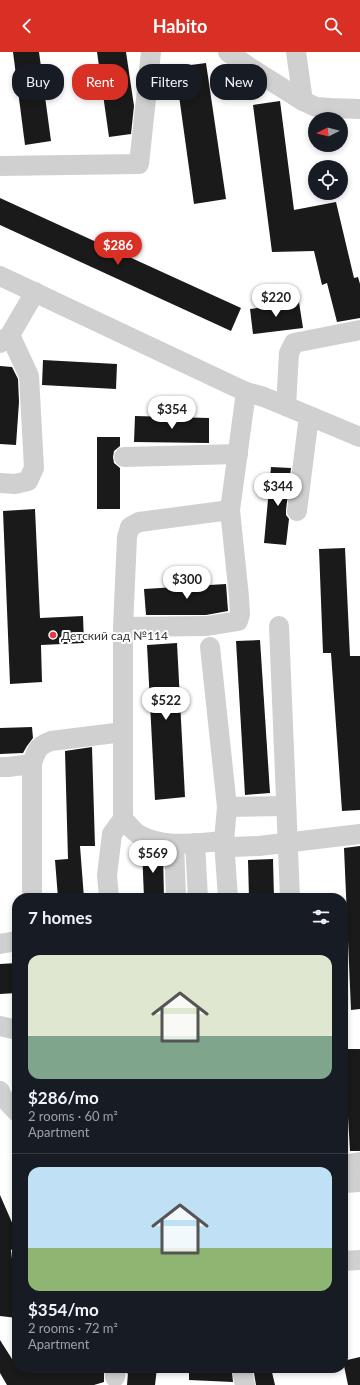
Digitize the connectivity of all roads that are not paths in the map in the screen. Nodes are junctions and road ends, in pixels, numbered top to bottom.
1 (151, 52) edge
2 (228, 52) edge
3 (296, 52) edge
4 (303, 101) junction
5 (360, 109) edge
6 (0, 166) edge
7 (0, 276) edge
8 (34, 292) junction
9 (360, 330) edge
10 (5, 339) edge
11 (246, 392) junction
12 (286, 406) junction
13 (309, 416) junction
14 (360, 437) edge
15 (238, 454) junction
16 (124, 457) dead end
17 (0, 483) edge
18 (230, 510) junction
19 (297, 511) dead end
20 (280, 626) dead end
21 (123, 628) junction
22 (210, 647) dead end
23 (122, 732) junction
24 (32, 764) junction
25 (0, 767) edge
26 (286, 806) junction
27 (227, 807) junction
28 (123, 819) junction
29 (360, 834) edge
30 (224, 840) junction
31 (195, 843) junction
32 (288, 843) junction
33 (174, 844) junction
34 (32, 893) edge
35 (109, 893) edge
36 (176, 893) edge
37 (198, 893) edge
38 (228, 893) edge
39 (290, 893) edge
40 (12, 942) edge
41 (0, 944) edge
42 (0, 1026) edge
43 (12, 1029) edge
44 (0, 1091) edge
45 (12, 1106) edge
46 (360, 1162) edge
47 (348, 1164) edge
48 (360, 1182) edge
49 (348, 1183) edge
50 (360, 1260) edge
51 (348, 1261) edge

1 - 6 street
2 - 4 street
3 - 4 street
4 - 5 street
7 - 8 street
8 - 10 street
8 - 11 street
9 - 12 street
10 - 17 street
11 - 12 street
11 - 15 street
12 - 13 street
13 - 14 street
13 - 19 street
15 - 16 street
15 - 18 street
18 - 21 street
18 - 21 street
20 - 26 street
21 - 23 street
22 - 27 street
23 - 24 street
23 - 28 street
24 - 25 street
24 - 34 street
26 - 27 street
26 - 32 street
27 - 30 street
28 - 33 street
28 - 35 street
29 - 32 street
30 - 31 street
30 - 32 street
30 - 38 street
31 - 33 street
31 - 37 street
32 - 39 street
33 - 36 street
40 - 41 street
42 - 43 street
44 - 45 street
46 - 47 street
48 - 49 street
50 - 51 street

